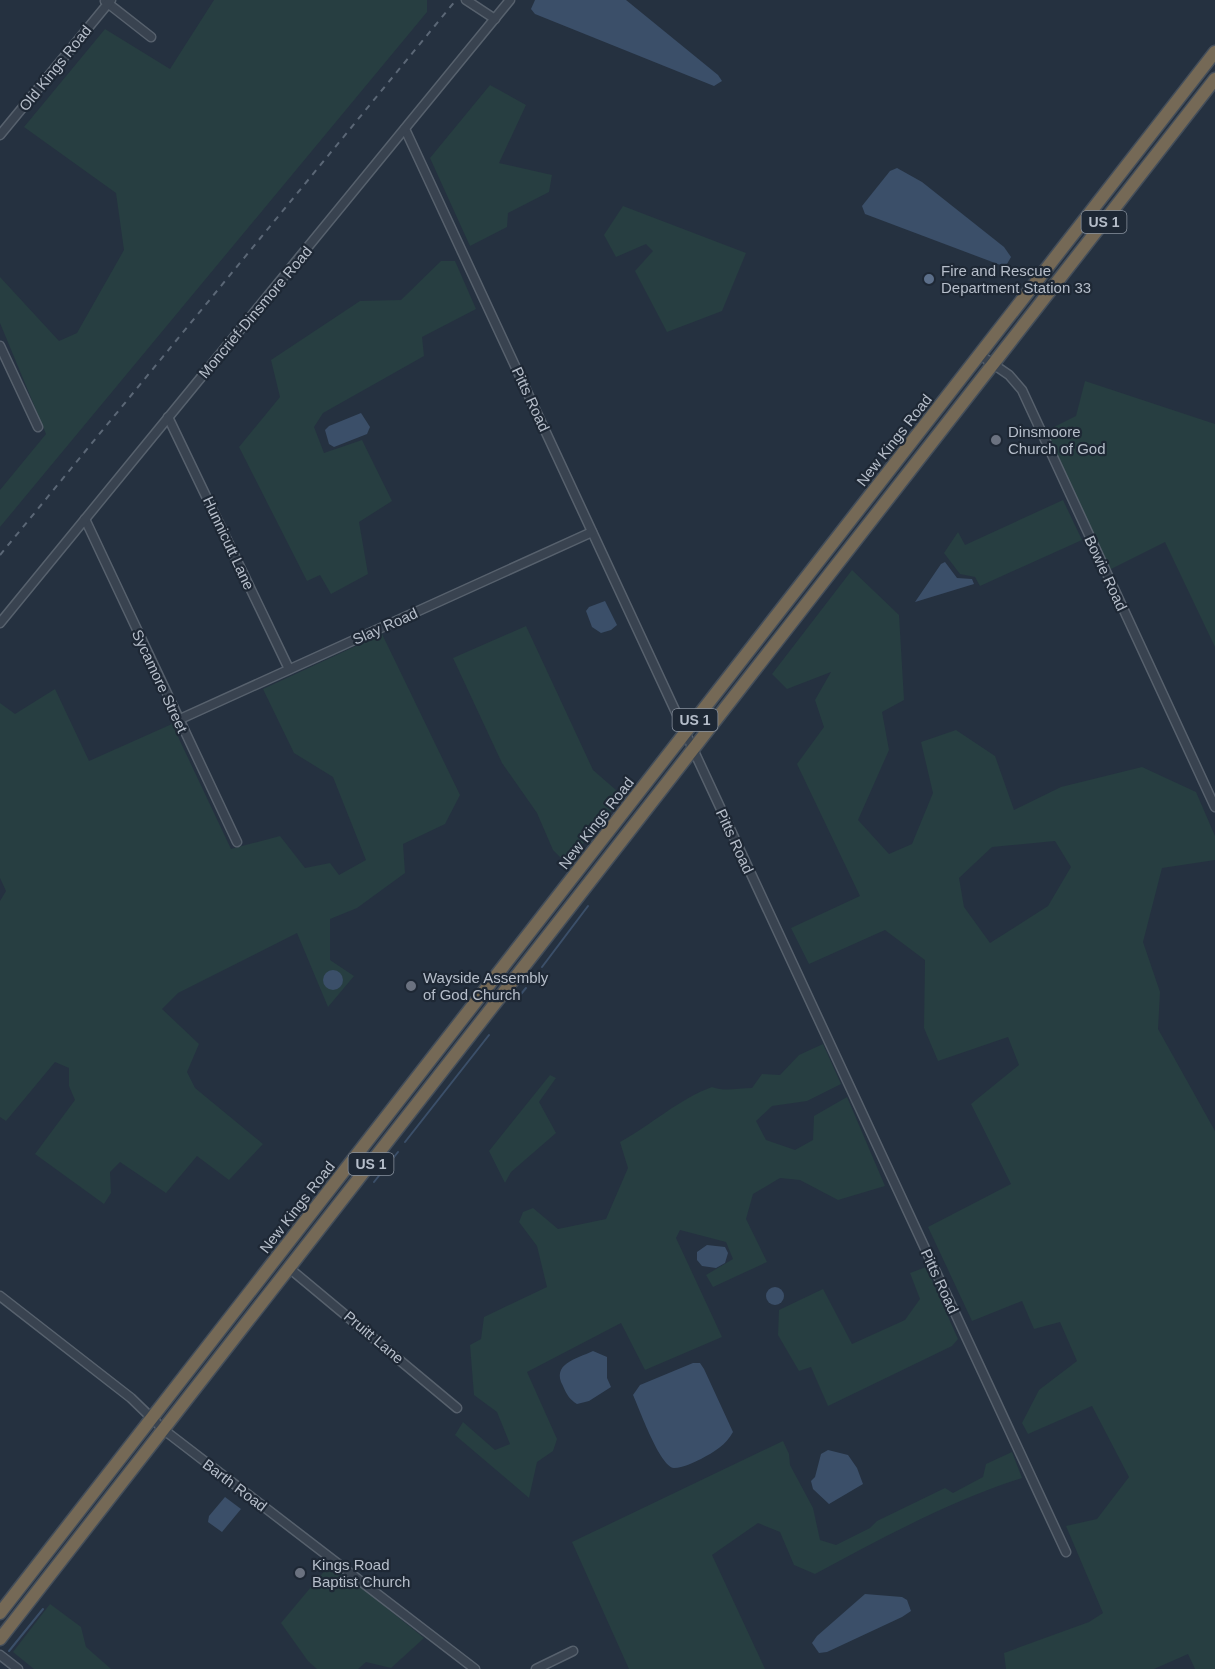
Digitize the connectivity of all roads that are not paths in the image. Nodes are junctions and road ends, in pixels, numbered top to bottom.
1 (466, 0) edge
2 (510, 0) edge
3 (107, 1) edge
4 (495, 19) junction
5 (152, 37) dead end
6 (1215, 52) edge
7 (1215, 79) edge
8 (405, 129) junction
9 (0, 135) edge
10 (1019, 305) junction
11 (1033, 313) junction
12 (0, 346) edge
13 (980, 355) junction
14 (993, 364) junction
15 (168, 417) junction
16 (38, 427) dead end
17 (85, 519) junction
18 (592, 532) junction
19 (833, 543) junction
20 (847, 552) junction
21 (0, 623) edge
22 (289, 669) junction
23 (178, 720) junction
24 (685, 733) junction
25 (693, 751) junction
26 (1215, 807) edge
27 (237, 842) dead end
28 (506, 963) junction
29 (519, 973) junction
30 (329, 1190) junction
31 (343, 1200) junction
32 (289, 1269) junction
33 (0, 1296) edge
34 (457, 1408) dead end
35 (153, 1417) junction
36 (164, 1430) junction
37 (1066, 1552) dead end
38 (0, 1613) edge
39 (0, 1639) edge
40 (573, 1651) dead end
41 (0, 1655) edge
42 (18, 1669) edge
43 (475, 1669) edge
44 (536, 1669) edge

1 - 4 street
2 - 4 street, Moncrief-Dinsmore Road
3 - 5 street
3 - 9 street, Old Kings Road
4 - 8 street, Moncrief-Dinsmore Road
6 - 10 highway, New Kings Road / US 1
7 - 11 highway, New Kings Road / US 1
8 - 15 street, Moncrief-Dinsmore Road
8 - 18 street, Pitts Road
10 - 11 street
10 - 13 highway, New Kings Road / US 1
11 - 14 highway, New Kings Road / US 1
12 - 16 street
13 - 14 street, Bowie Road
13 - 19 highway, New Kings Road / US 1
14 - 20 highway, New Kings Road / US 1
14 - 26 street, Bowie Road
15 - 17 street, Moncrief-Dinsmore Road
15 - 22 street, Hunnicutt Lane
17 - 21 street, Moncrief-Dinsmore Road
17 - 23 street, Sycamore Street
18 - 22 street, Slay Road
18 - 24 street, Pitts Road
19 - 20 street
19 - 24 highway, New Kings Road / US 1
20 - 25 highway, New Kings Road / US 1
22 - 23 street, Slay Road
23 - 27 street, Sycamore Street
24 - 25 street, Pitts Road
24 - 28 highway, New Kings Road / US 1
25 - 29 highway, New Kings Road / US 1
25 - 37 street, Pitts Road
28 - 29 street
28 - 30 highway, New Kings Road / US 1
29 - 31 highway, New Kings Road / US 1
30 - 31 street
30 - 35 highway, New Kings Road / US 1
31 - 32 highway, New Kings Road / US 1
32 - 34 street, Pruitt Lane
32 - 36 highway, New Kings Road / US 1
33 - 35 street, Barth Road
35 - 36 street, Barth Road
35 - 38 highway, New Kings Road / US 1
36 - 39 highway, New Kings Road / US 1
36 - 43 street, Barth Road
40 - 44 street
41 - 42 street

